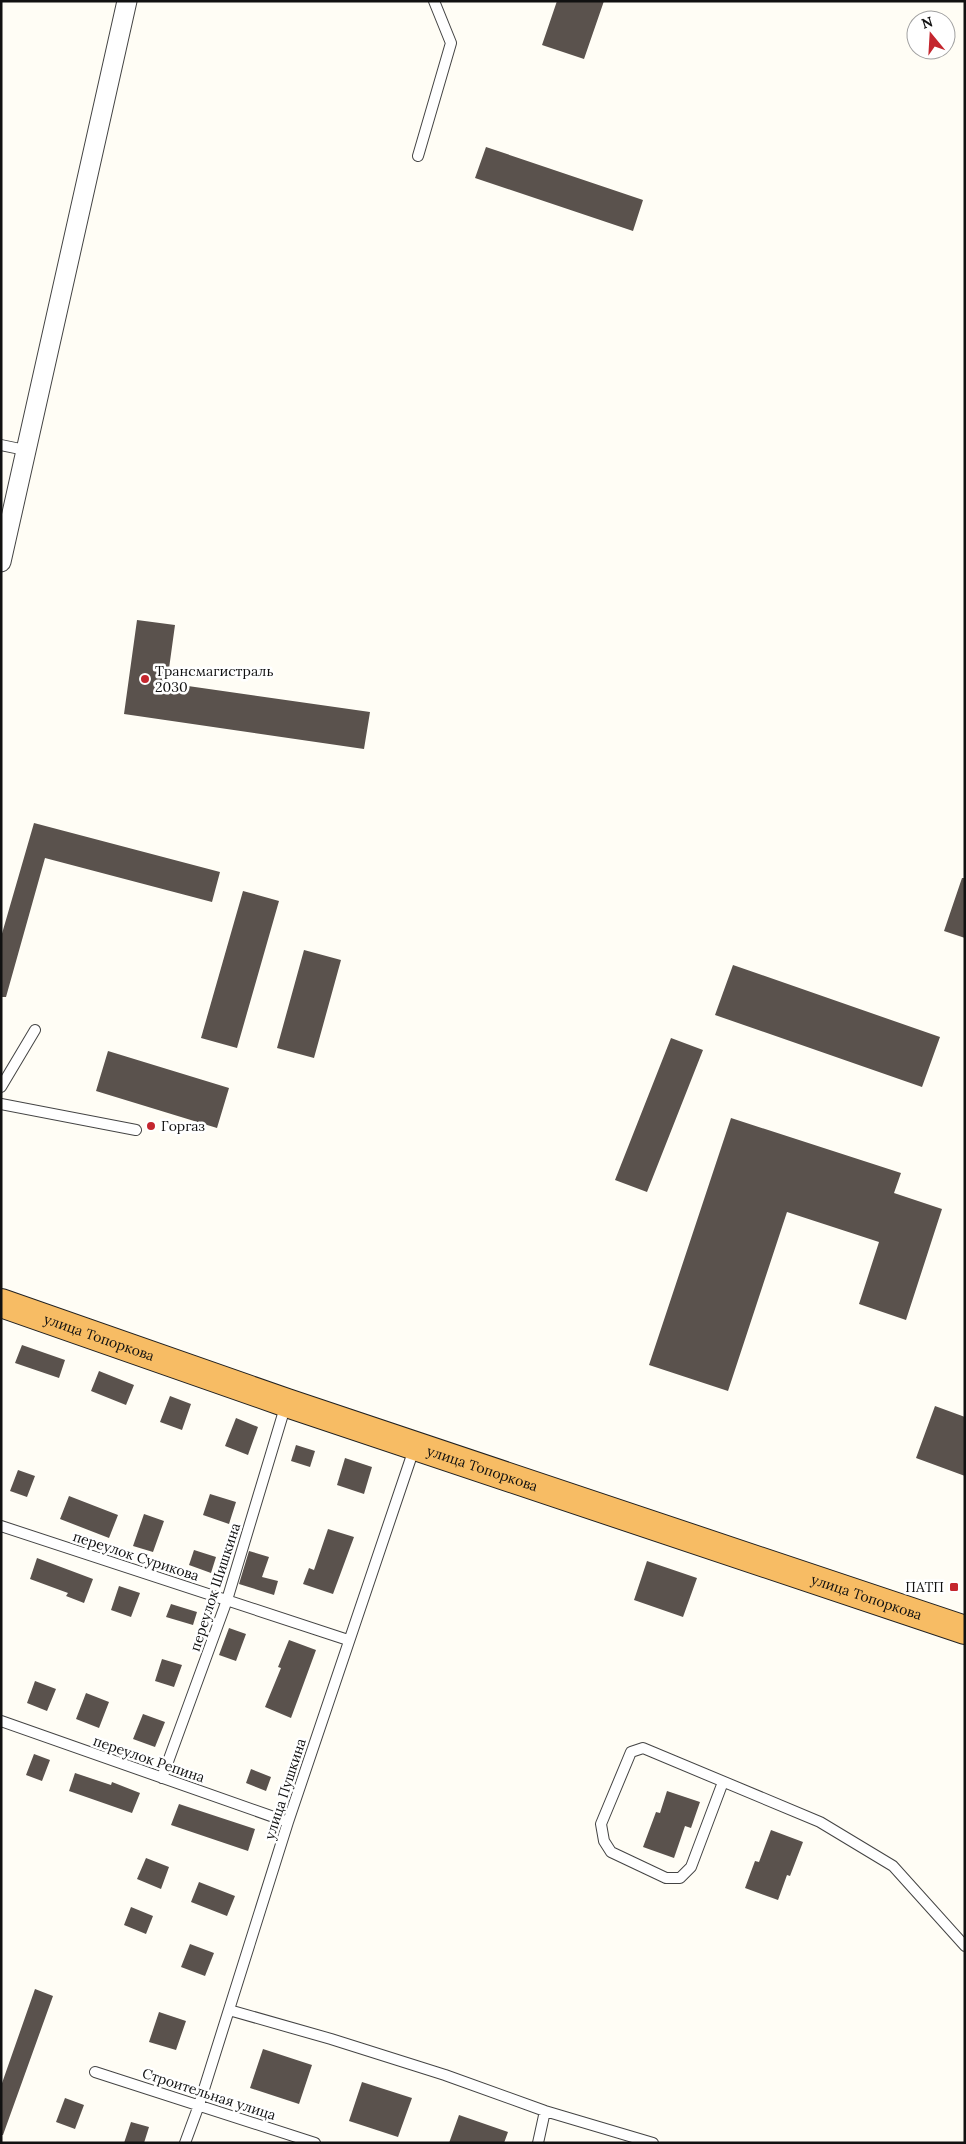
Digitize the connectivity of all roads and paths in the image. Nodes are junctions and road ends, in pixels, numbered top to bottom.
1 (127, 1) edge
2 (434, 1) edge
3 (418, 156) dead end
4 (1, 445) edge
5 (25, 450) junction
6 (1, 562) edge
7 (35, 1030) dead end
8 (1, 1087) edge
9 (1, 1104) edge
10 (136, 1130) dead end
11 (1, 1303) edge
12 (287, 1403) junction
13 (415, 1446) junction
14 (1, 1526) edge
15 (227, 1600) junction
16 (965, 1630) edge
17 (348, 1640) junction
18 (1, 1721) edge
19 (162, 1778) junction
20 (723, 1782) junction
21 (288, 1822) junction
22 (965, 1946) edge
23 (229, 2010) junction
24 (95, 2072) dead end
25 (199, 2104) junction
26 (545, 2111) junction
27 (185, 2143) edge
28 (315, 2143) edge
29 (538, 2143) edge
30 (653, 2143) edge

1 - 5 street
2 - 3 lane
4 - 5 lane
5 - 6 street
7 - 8 lane
9 - 10 lane
11 - 12 highway, улица Топоркова
12 - 13 highway, улица Топоркова
12 - 15 lane, переулок Шишкина
13 - 16 highway, улица Топоркова
13 - 17 lane, улица Пушкина
14 - 15 lane, переулок Сурикова
15 - 17 lane, переулок Сурикова
15 - 19 lane, переулок Шишкина
17 - 21 lane, улица Пушкина
18 - 19 lane, переулок Репина
19 - 21 lane, переулок Репина
20 - 20 lane
20 - 22 lane
21 - 23 lane, улица Пушкина
23 - 25 lane, улица Пушкина
23 - 26 lane
24 - 25 lane, Строительная улица
25 - 27 lane, улица Пушкина
25 - 28 lane, Строительная улица
26 - 29 lane
26 - 30 lane

